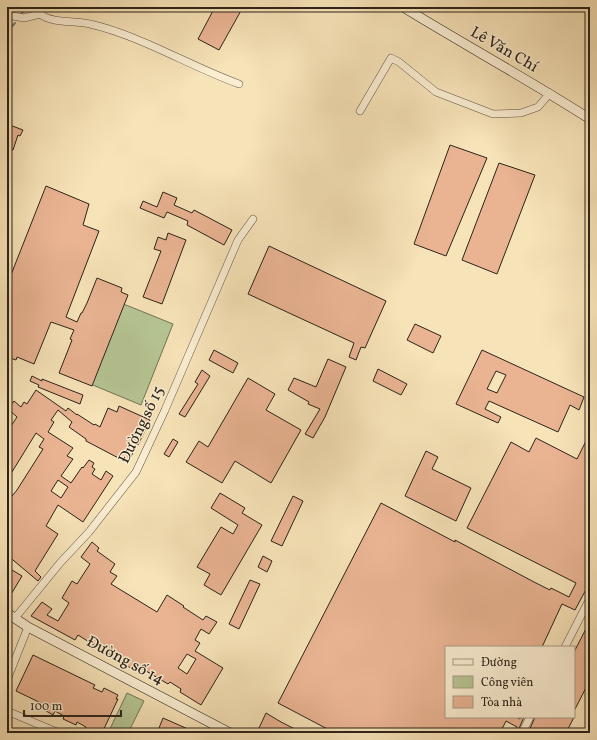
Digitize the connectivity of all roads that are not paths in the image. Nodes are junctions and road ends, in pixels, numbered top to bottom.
1 (43, 7) edge
2 (403, 7) edge
3 (40, 14) junction
4 (7, 15) edge
5 (239, 84) dead end
6 (550, 94) junction
7 (360, 111) dead end
8 (590, 119) edge
9 (253, 219) dead end
10 (590, 598) edge
11 (7, 613) edge
12 (15, 618) junction
13 (28, 626) junction
14 (566, 646) edge
15 (7, 680) edge
16 (7, 711) edge
17 (530, 718) edge
18 (59, 733) edge
19 (230, 733) edge
20 (522, 733) edge

1 - 3 street
2 - 6 street, Lê Văn Chí
3 - 4 street
3 - 5 street
6 - 7 street
6 - 8 street, Lê Văn Chí
9 - 12 street, Đường số 15
10 - 14 street
11 - 12 street, Đường số 14
12 - 13 street, Đường số 14
13 - 15 street
13 - 19 street, Đường số 14
16 - 18 street
17 - 20 street

